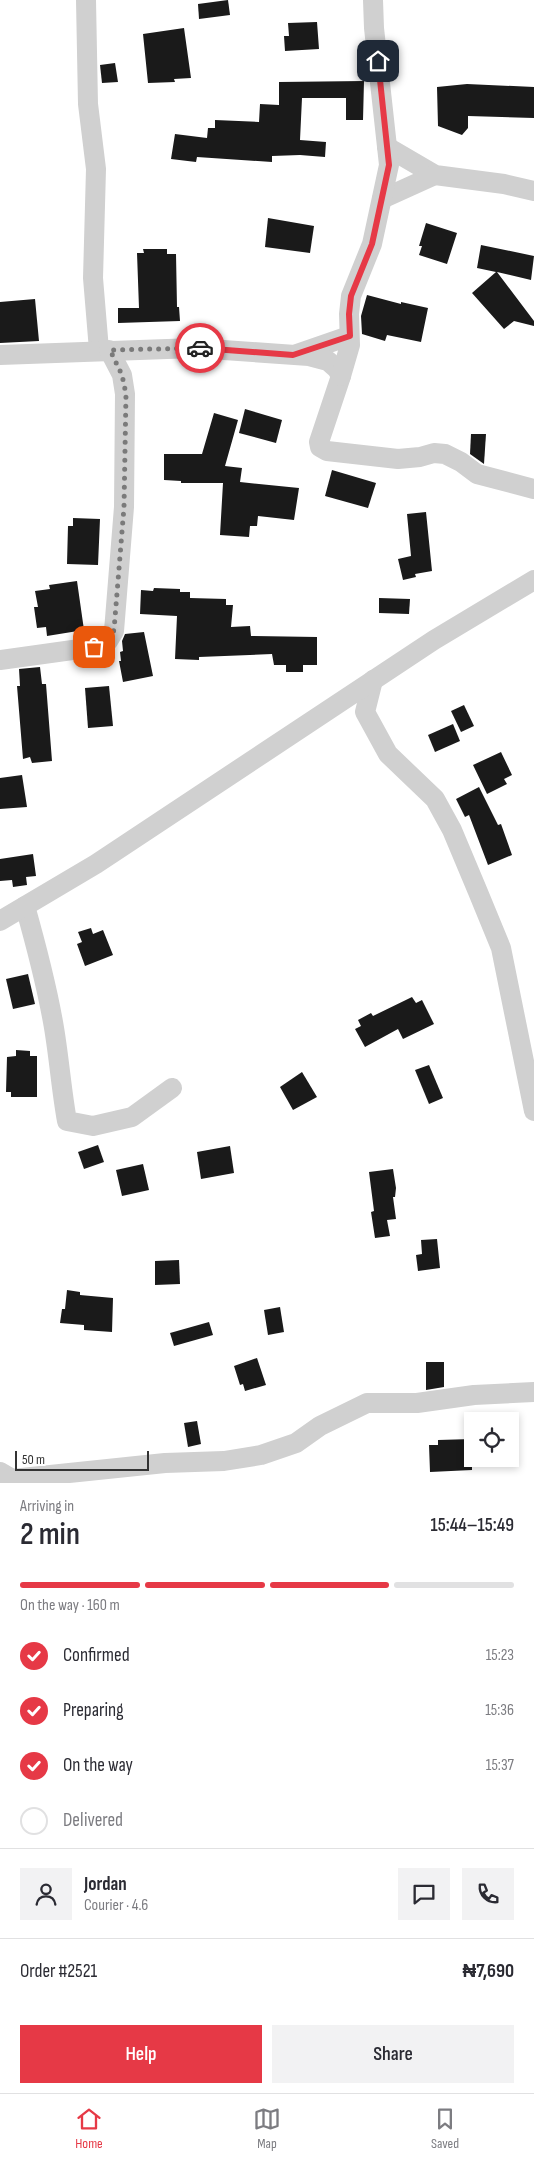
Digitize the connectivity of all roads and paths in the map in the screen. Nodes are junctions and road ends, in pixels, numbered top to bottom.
1 (86, 0) edge
2 (373, 0) edge
3 (387, 147) junction
4 (435, 175) junction
5 (534, 191) edge
6 (382, 199) junction
7 (350, 336) junction
8 (104, 350) junction
9 (0, 355) edge
10 (293, 355) junction
11 (340, 376) junction
12 (534, 489) edge
13 (534, 580) edge
14 (0, 660) edge
15 (373, 680) junction
16 (338, 704) junction
17 (365, 712) junction
18 (25, 906) junction
19 (0, 921) edge
20 (172, 1088) dead end
21 (534, 1111) edge
22 (534, 1392) edge
23 (6, 1478) edge

1 - 8 street
2 - 3 street
3 - 4 street
3 - 6 street
4 - 5 street
4 - 6 street
6 - 7 street
7 - 10 street
7 - 11 street
8 - 9 street
8 - 10 street
8 - 14 street
10 - 11 street
11 - 12 street
13 - 15 street
15 - 16 street
15 - 17 street
16 - 17 street
16 - 18 street
17 - 21 street
18 - 19 street
18 - 20 street
22 - 23 street

